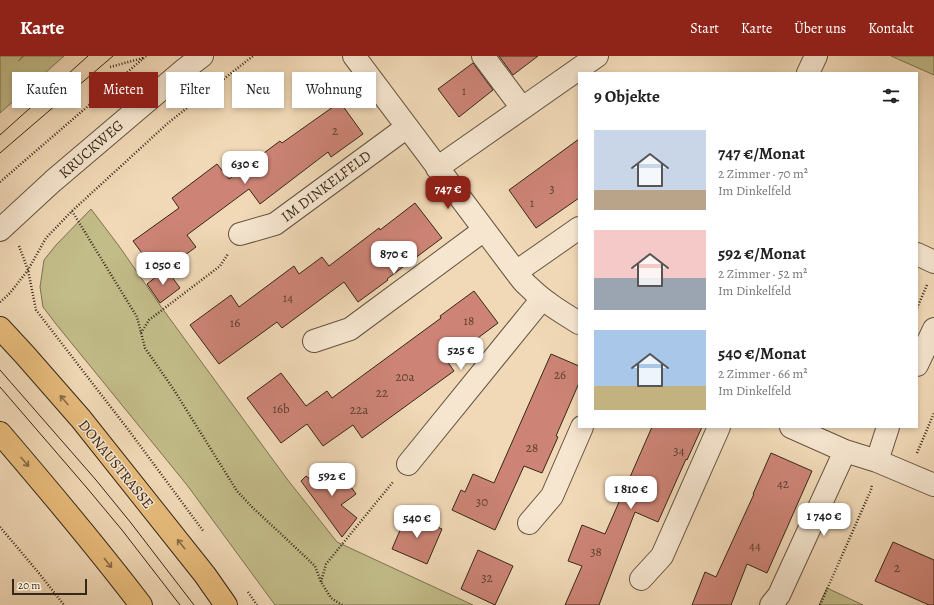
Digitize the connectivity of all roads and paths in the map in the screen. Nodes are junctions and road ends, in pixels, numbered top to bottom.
1 (202, 56) edge
2 (253, 56) edge
3 (354, 56) edge
4 (483, 56) edge
5 (597, 56) edge
6 (816, 56) edge
7 (145, 57) edge
8 (110, 67) dead end
9 (808, 72) edge
10 (522, 108) junction
11 (407, 127) junction
12 (437, 168) junction
13 (0, 182) edge
14 (72, 211) junction
15 (578, 229) edge
16 (0, 230) edge
17 (484, 230) junction
18 (240, 234) joint
19 (918, 255) edge
20 (28, 270) junction
21 (516, 272) junction
22 (931, 272) edge
23 (542, 299) junction
24 (0, 302) edge
25 (918, 305) edge
26 (578, 322) edge
27 (0, 328) edge
28 (934, 328) edge
29 (141, 333) junction
30 (314, 341) dead end
31 (918, 363) edge
32 (934, 413) edge
33 (582, 428) edge
34 (719, 428) edge
35 (793, 428) edge
36 (888, 428) edge
37 (0, 433) edge
38 (844, 451) junction
39 (877, 460) junction
40 (408, 464) joint
41 (908, 474) junction
42 (934, 485) edge
43 (529, 523) dead end
44 (0, 527) edge
45 (206, 534) dead end
46 (641, 579) dead end
47 (321, 582) junction
48 (247, 590) dead end
49 (64, 605) edge
50 (141, 605) edge
51 (226, 605) edge
52 (257, 605) edge
53 (342, 605) edge
54 (771, 605) edge
55 (820, 605) edge

1 - 16 street, KRUCKWEG
2 - 14 path
3 - 11 street
4 - 10 street
5 - 10 street
6 - 9 street
7 - 8 path
7 - 13 path
10 - 12 street
11 - 12 street
11 - 18 street, IM DINKELFELD
12 - 17 street
14 - 20 path
14 - 29 path
15 - 21 street
17 - 21 street
17 - 30 street
18 - 29 path
19 - 22 street
20 - 24 path
20 - 45 path
21 - 23 street
22 - 25 path
23 - 26 street
23 - 40 street
51 -> 27 main road, DONAUSTRASSE
28 - 31 street
29 - 47 path
32 - 41 path
33 - 43 street
34 - 46 street
35 - 38 street
36 - 39 street
37 -> 50 main road
38 - 39 street
38 - 54 street
39 - 41 street
39 - 55 path
40 - 47 path
41 - 42 street
44 - 49 path
47 - 53 path
48 - 52 path

